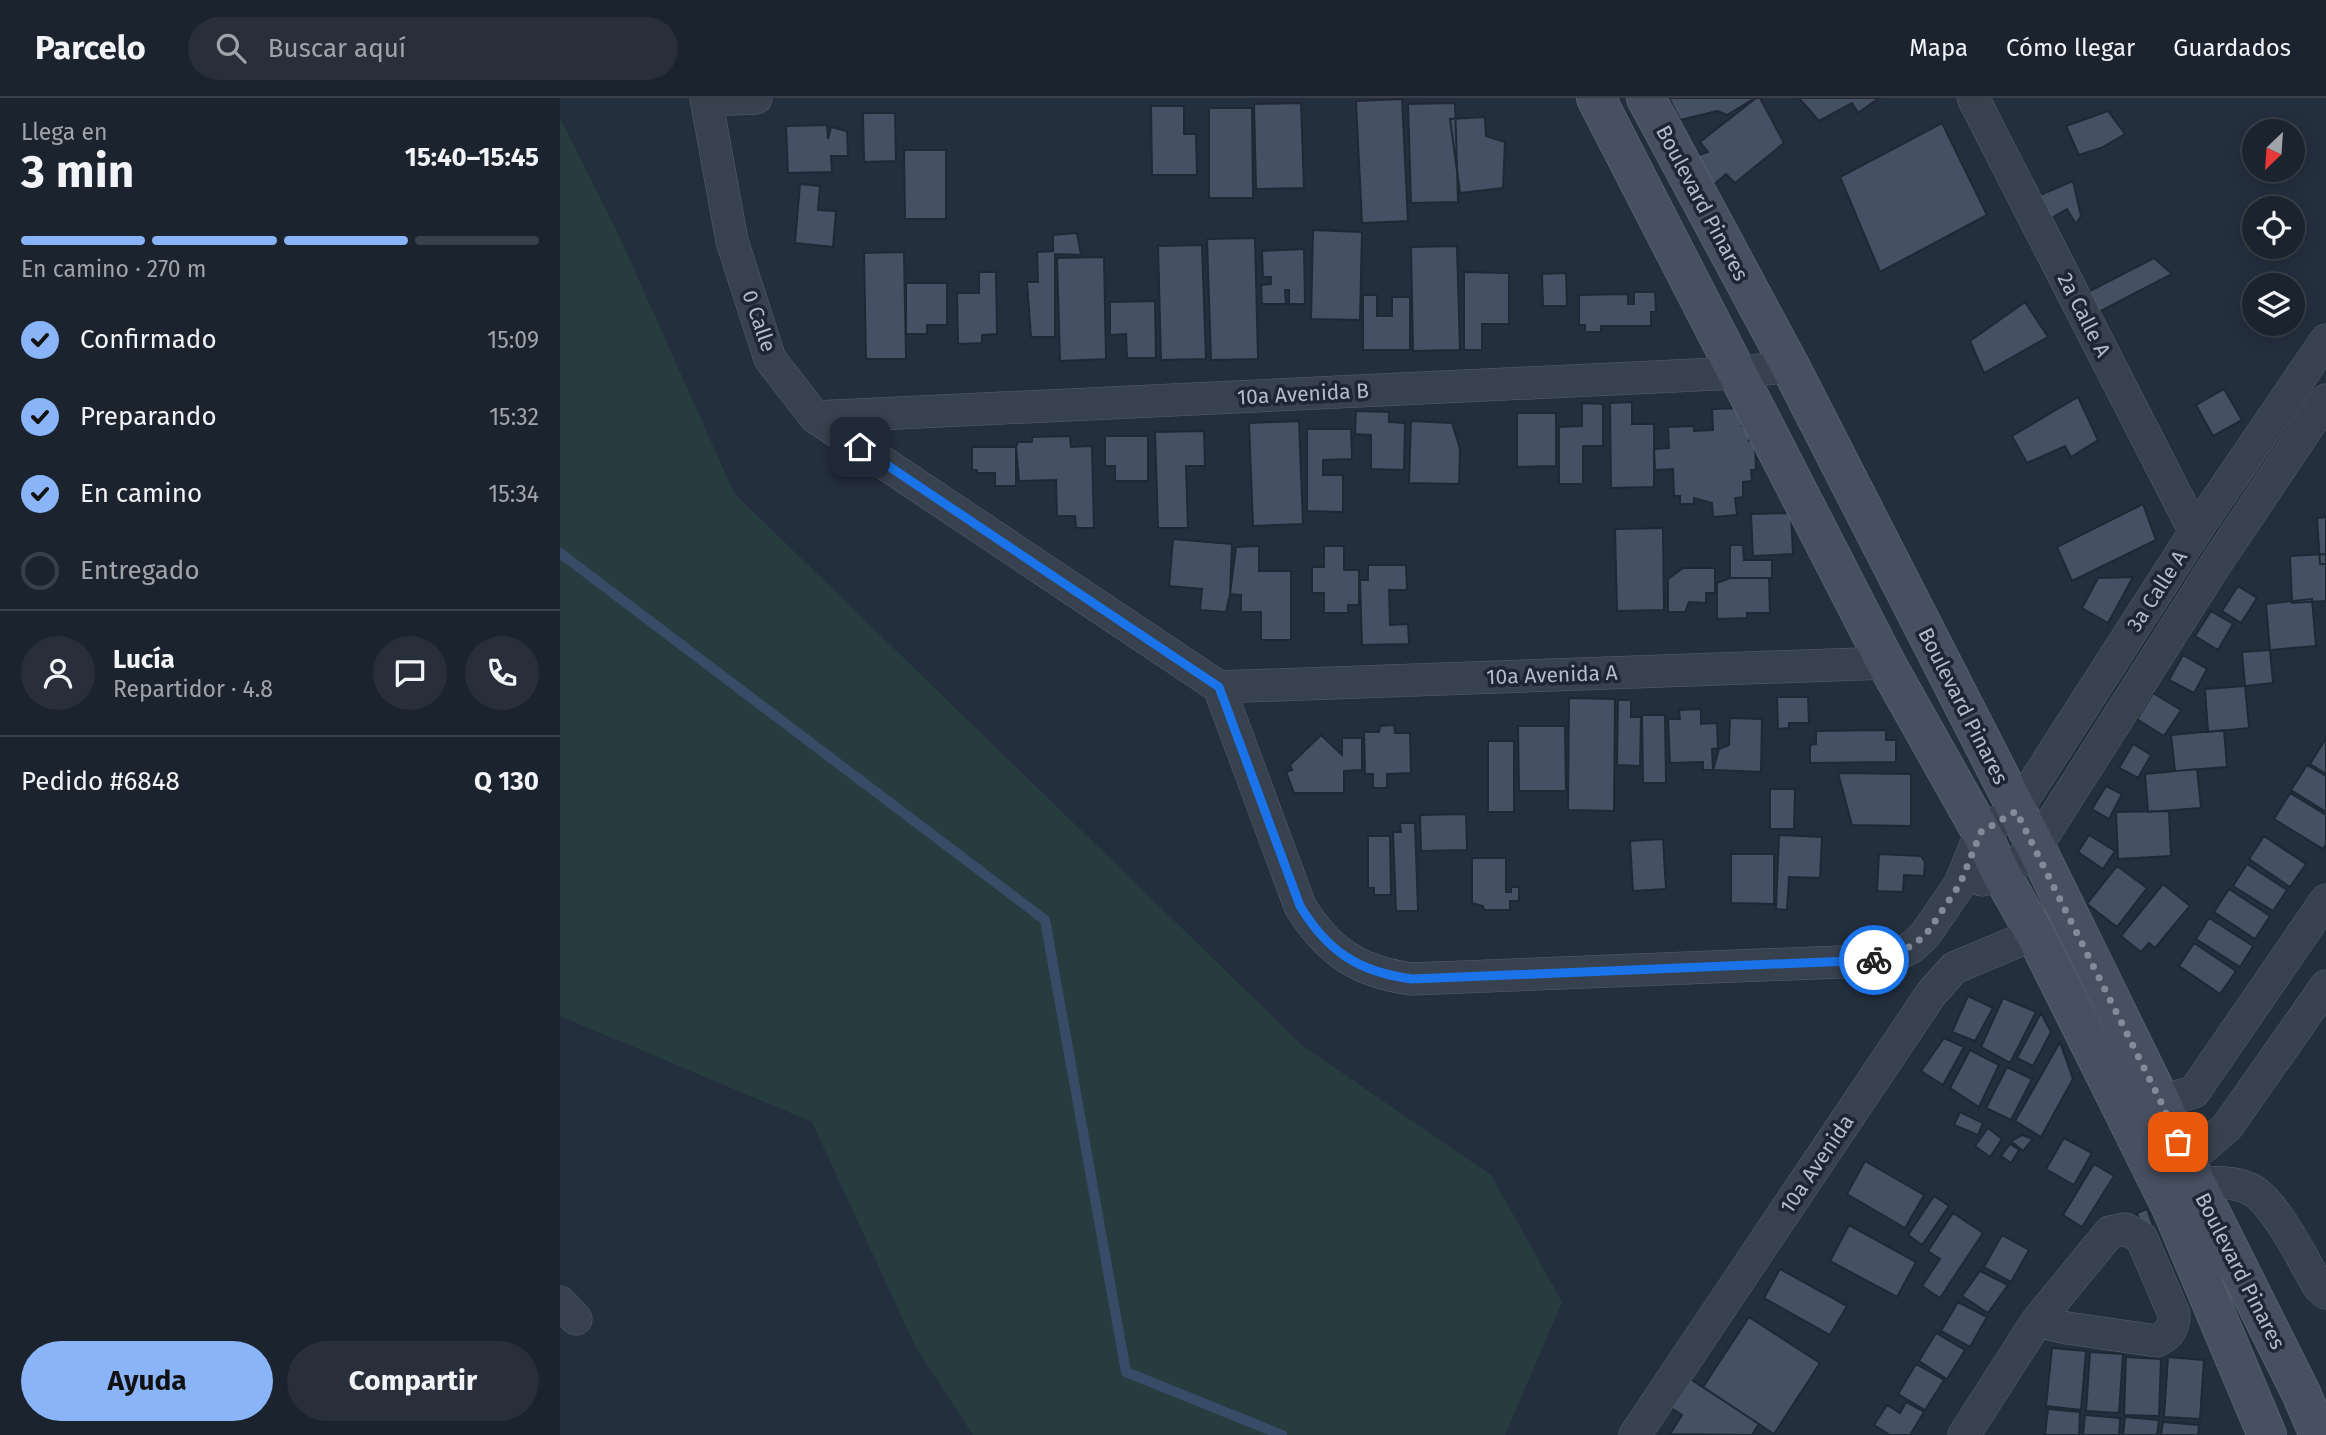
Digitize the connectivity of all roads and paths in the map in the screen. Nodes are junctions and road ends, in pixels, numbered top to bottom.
1 (756, 98) edge
2 (1596, 98) edge
3 (1646, 98) edge
4 (1973, 98) edge
5 (706, 99) edge
6 (2326, 340) edge
7 (1790, 366) junction
8 (1737, 373) junction
9 (2326, 400) edge
10 (815, 417) junction
11 (2195, 532) junction
12 (1886, 663) junction
13 (1219, 687) junction
14 (2016, 811) junction
15 (1981, 832) junction
16 (2036, 847) junction
17 (2002, 875) junction
18 (1960, 884) junction
19 (2326, 900) edge
20 (2035, 934) junction
21 (2326, 986) edge
22 (2161, 1102) junction
23 (2124, 1111) junction
24 (2176, 1180) junction
25 (2326, 1293) edge
26 (2037, 1321) dead end
27 (1634, 1435) edge
28 (1964, 1435) edge
29 (2267, 1435) edge
30 (2319, 1435) edge

1 - 5 street
2 - 8 street, Boulevard Pinares
3 - 7 street, Boulevard Pinares
4 - 11 street, 2a Calle A
5 - 10 street, 0 Calle
6 - 11 street, 3a Calle A
7 - 8 street, 10a Avenida B
7 - 14 street, Boulevard Pinares
8 - 10 street, 10a Avenida B
8 - 12 street, Boulevard Pinares
9 - 16 street, 3a Calle A
10 - 13 street, 0 Calle
11 - 14 street, 3a Calle A
12 - 13 street, 10a Avenida A
12 - 15 street, Boulevard Pinares
13 - 18 street
14 - 15 street, 3a Calle A
14 - 16 street, Boulevard Pinares
15 - 17 street, Boulevard Pinares
15 - 18 street
16 - 17 street, 3a Calle A
16 - 22 street, Boulevard Pinares
17 - 18 street
17 - 20 street, Boulevard Pinares
19 - 22 street
20 - 23 street, Boulevard Pinares
20 - 27 street, 10a Avenida
21 - 24 street
22 - 23 street
22 - 24 street, Boulevard Pinares
23 - 24 street, Boulevard Pinares
24 - 25 street
24 - 29 street, Boulevard Pinares
24 - 30 street, Boulevard Pinares
26 - 28 street

